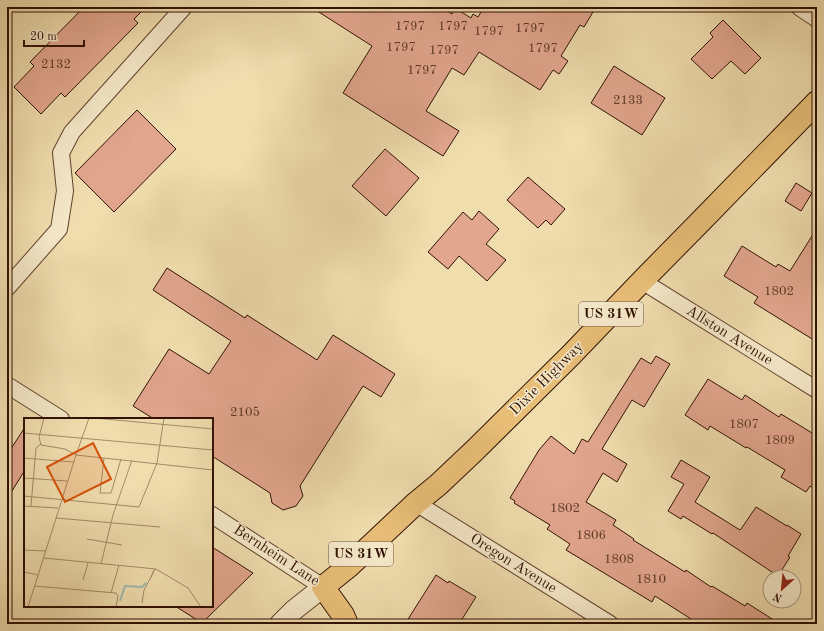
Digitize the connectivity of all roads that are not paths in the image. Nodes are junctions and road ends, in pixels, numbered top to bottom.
1 (184, 7) edge
2 (798, 7) edge
3 (817, 19) edge
4 (817, 102) edge
5 (642, 281) junction
6 (7, 288) edge
7 (7, 385) edge
8 (817, 390) edge
9 (59, 418) edge
10 (416, 503) junction
11 (213, 515) edge
12 (323, 587) junction
13 (280, 624) edge
14 (347, 624) edge
15 (610, 624) edge

1 - 6 street
2 - 3 street
4 - 5 main road, Dixie Highway / US 31W
5 - 8 street, Allston Avenue
5 - 10 main road, Dixie Highway / US 31W
7 - 9 street
10 - 12 main road, Dixie Highway / US 31W
10 - 15 street, Oregon Avenue
11 - 12 street, Bernheim Lane
12 - 13 street, Dixie Highway
12 - 14 main road, Bernheim Lane / US 31W

